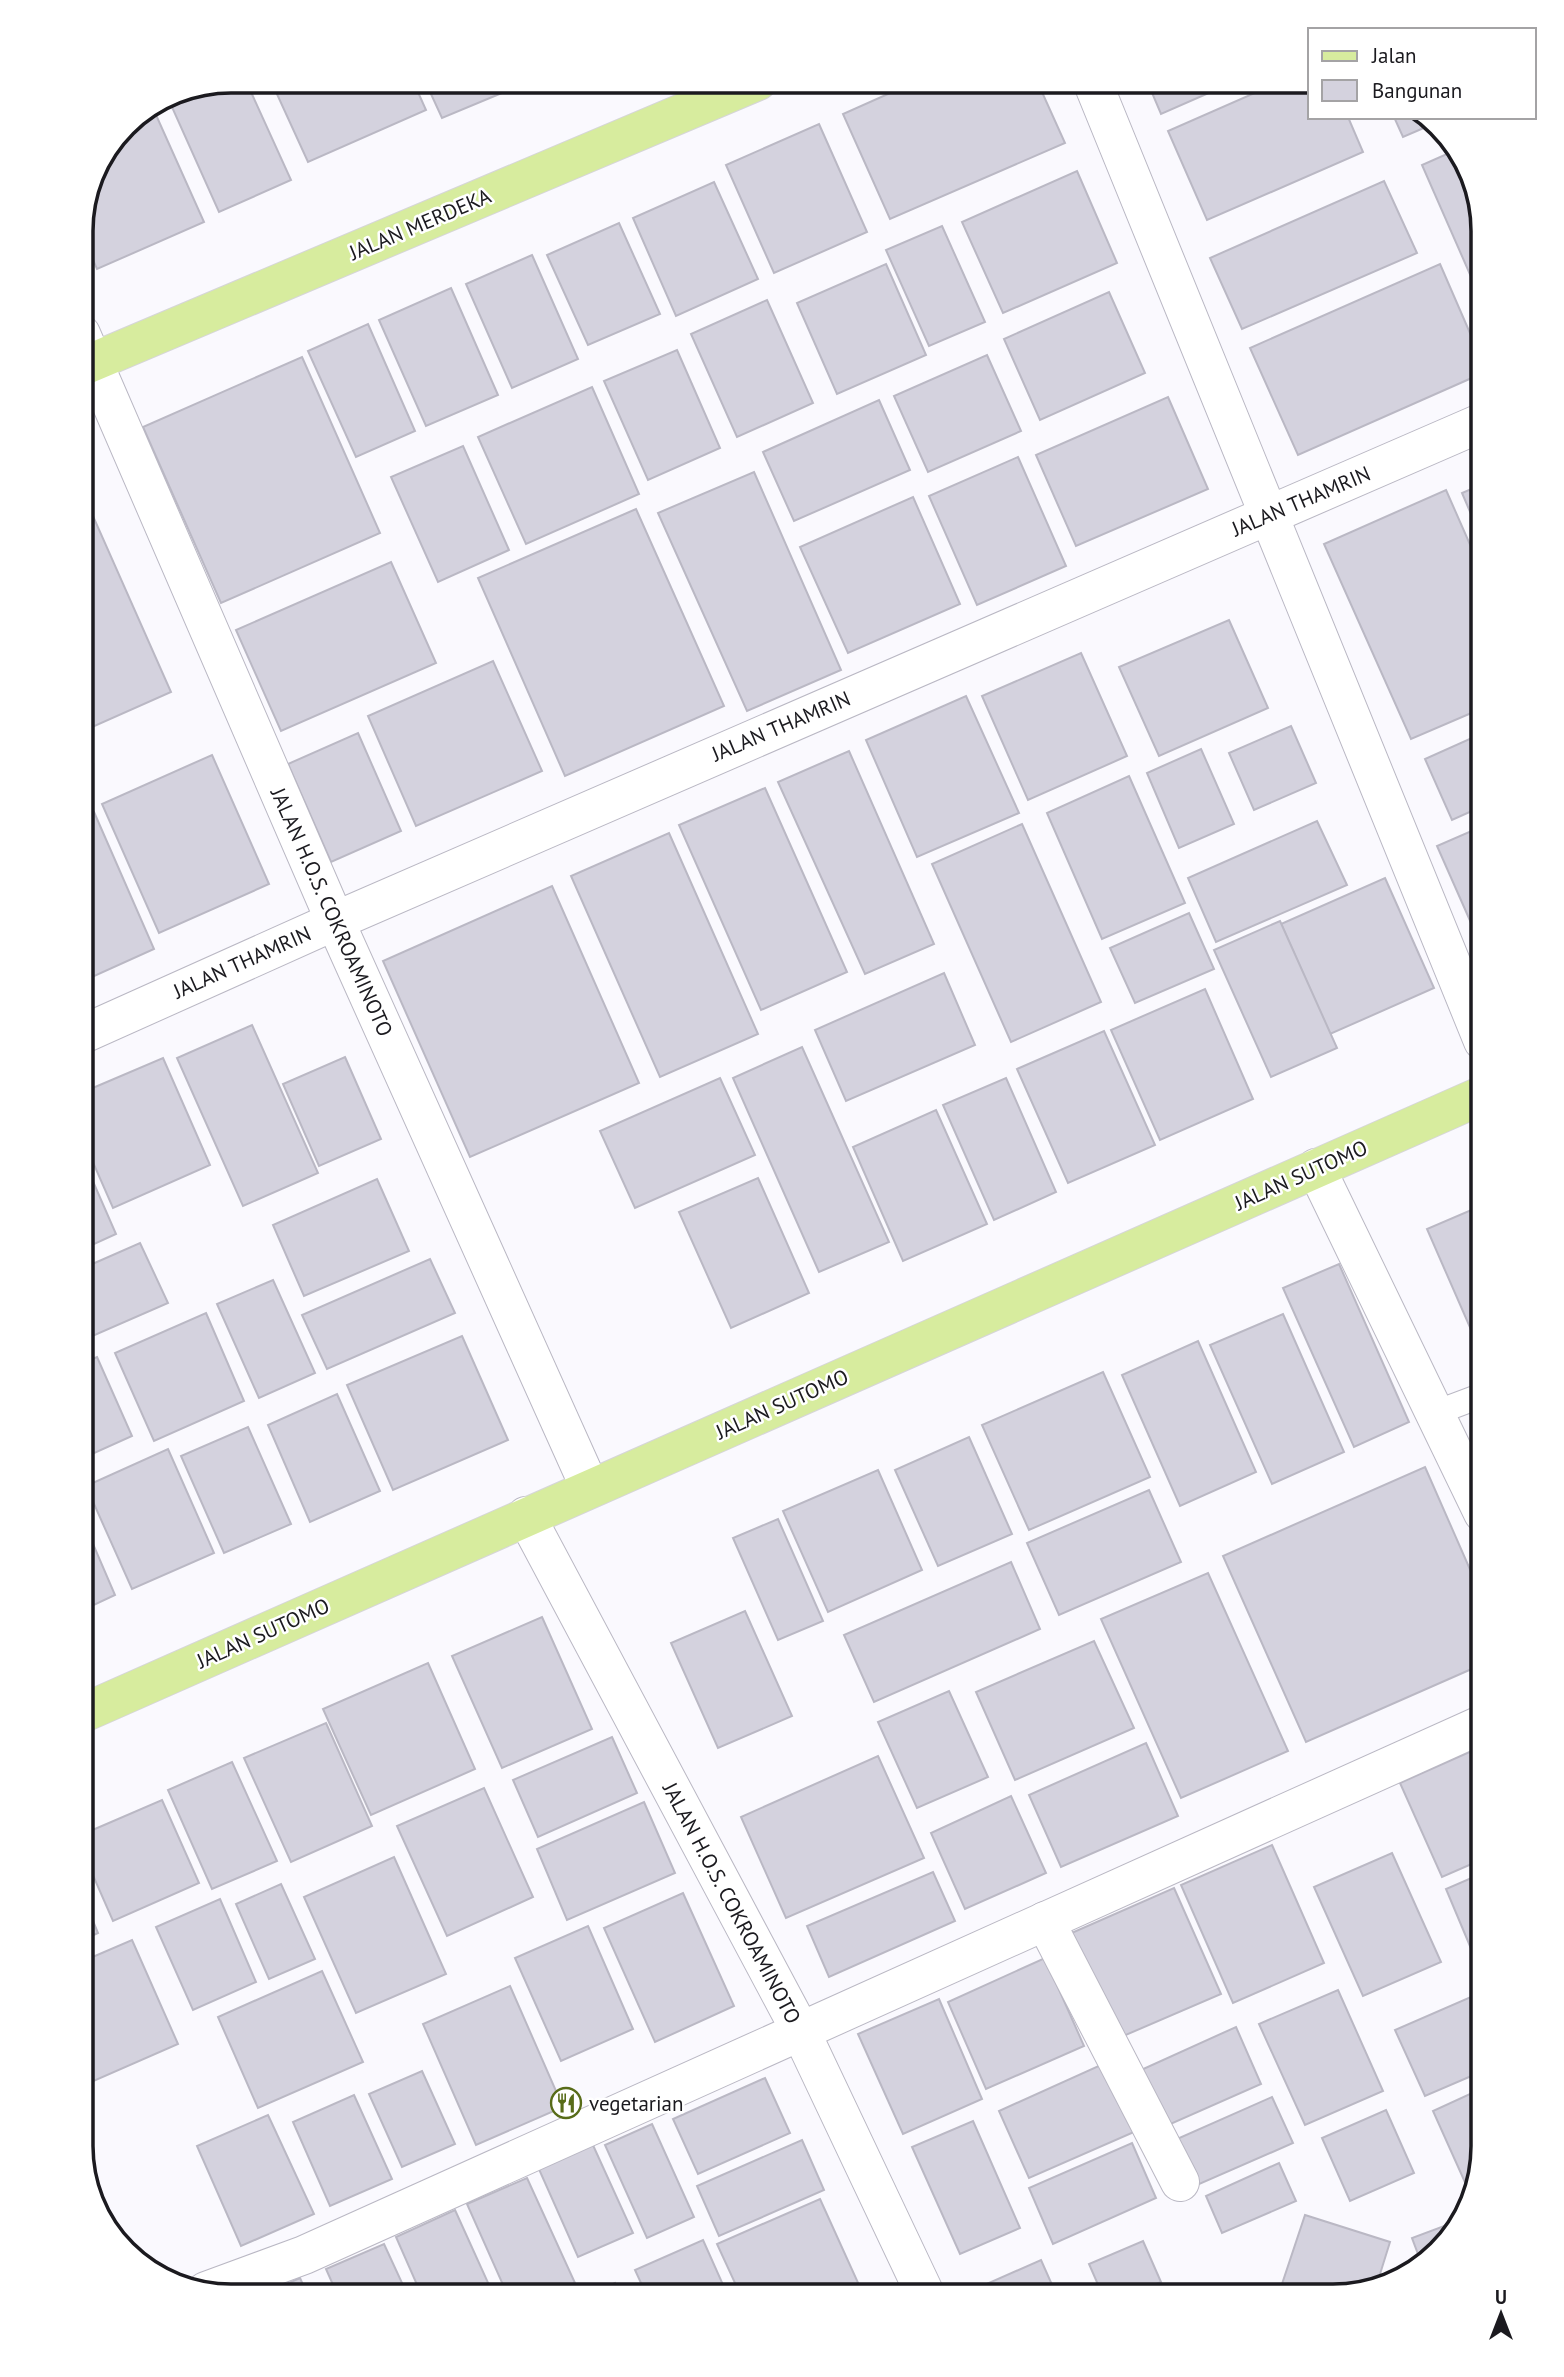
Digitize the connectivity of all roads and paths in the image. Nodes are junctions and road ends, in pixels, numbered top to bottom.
1 (729, 93) edge
2 (1097, 93) edge
3 (93, 352) edge
4 (93, 373) edge
5 (1471, 427) edge
6 (1269, 514) junction
7 (335, 920) junction
8 (1471, 1011) edge
9 (93, 1030) edge
10 (1471, 1100) edge
11 (1316, 1168) junction
12 (1471, 1400) edge
13 (1435, 1413) junction
14 (590, 1488) junction
15 (1471, 1488) edge
16 (526, 1516) junction
17 (93, 1708) edge
18 (1471, 1729) edge
19 (1045, 1922) junction
20 (801, 2032) junction
21 (1180, 2182) dead end
22 (225, 2284) edge
23 (920, 2284) edge

1 - 3 main road, JALAN MERDEKA
2 - 6 street
4 - 7 street, JALAN H.O.S. COKROAMINOTO
5 - 6 street, JALAN THAMRIN
6 - 7 street, JALAN THAMRIN
6 - 8 street
7 - 9 street, JALAN THAMRIN
7 - 14 street, JALAN H.O.S. COKROAMINOTO
10 - 11 main road, JALAN SUTOMO
11 - 13 street
11 - 14 main road, JALAN SUTOMO
12 - 13 lane
13 - 15 street
14 - 16 main road, JALAN SUTOMO
16 - 17 main road, JALAN SUTOMO
16 - 20 street, JALAN H.O.S. COKROAMINOTO
18 - 19 street
19 - 20 street
19 - 21 street
20 - 22 street
20 - 23 street, JALAN H.O.S. COKROAMINOTO

